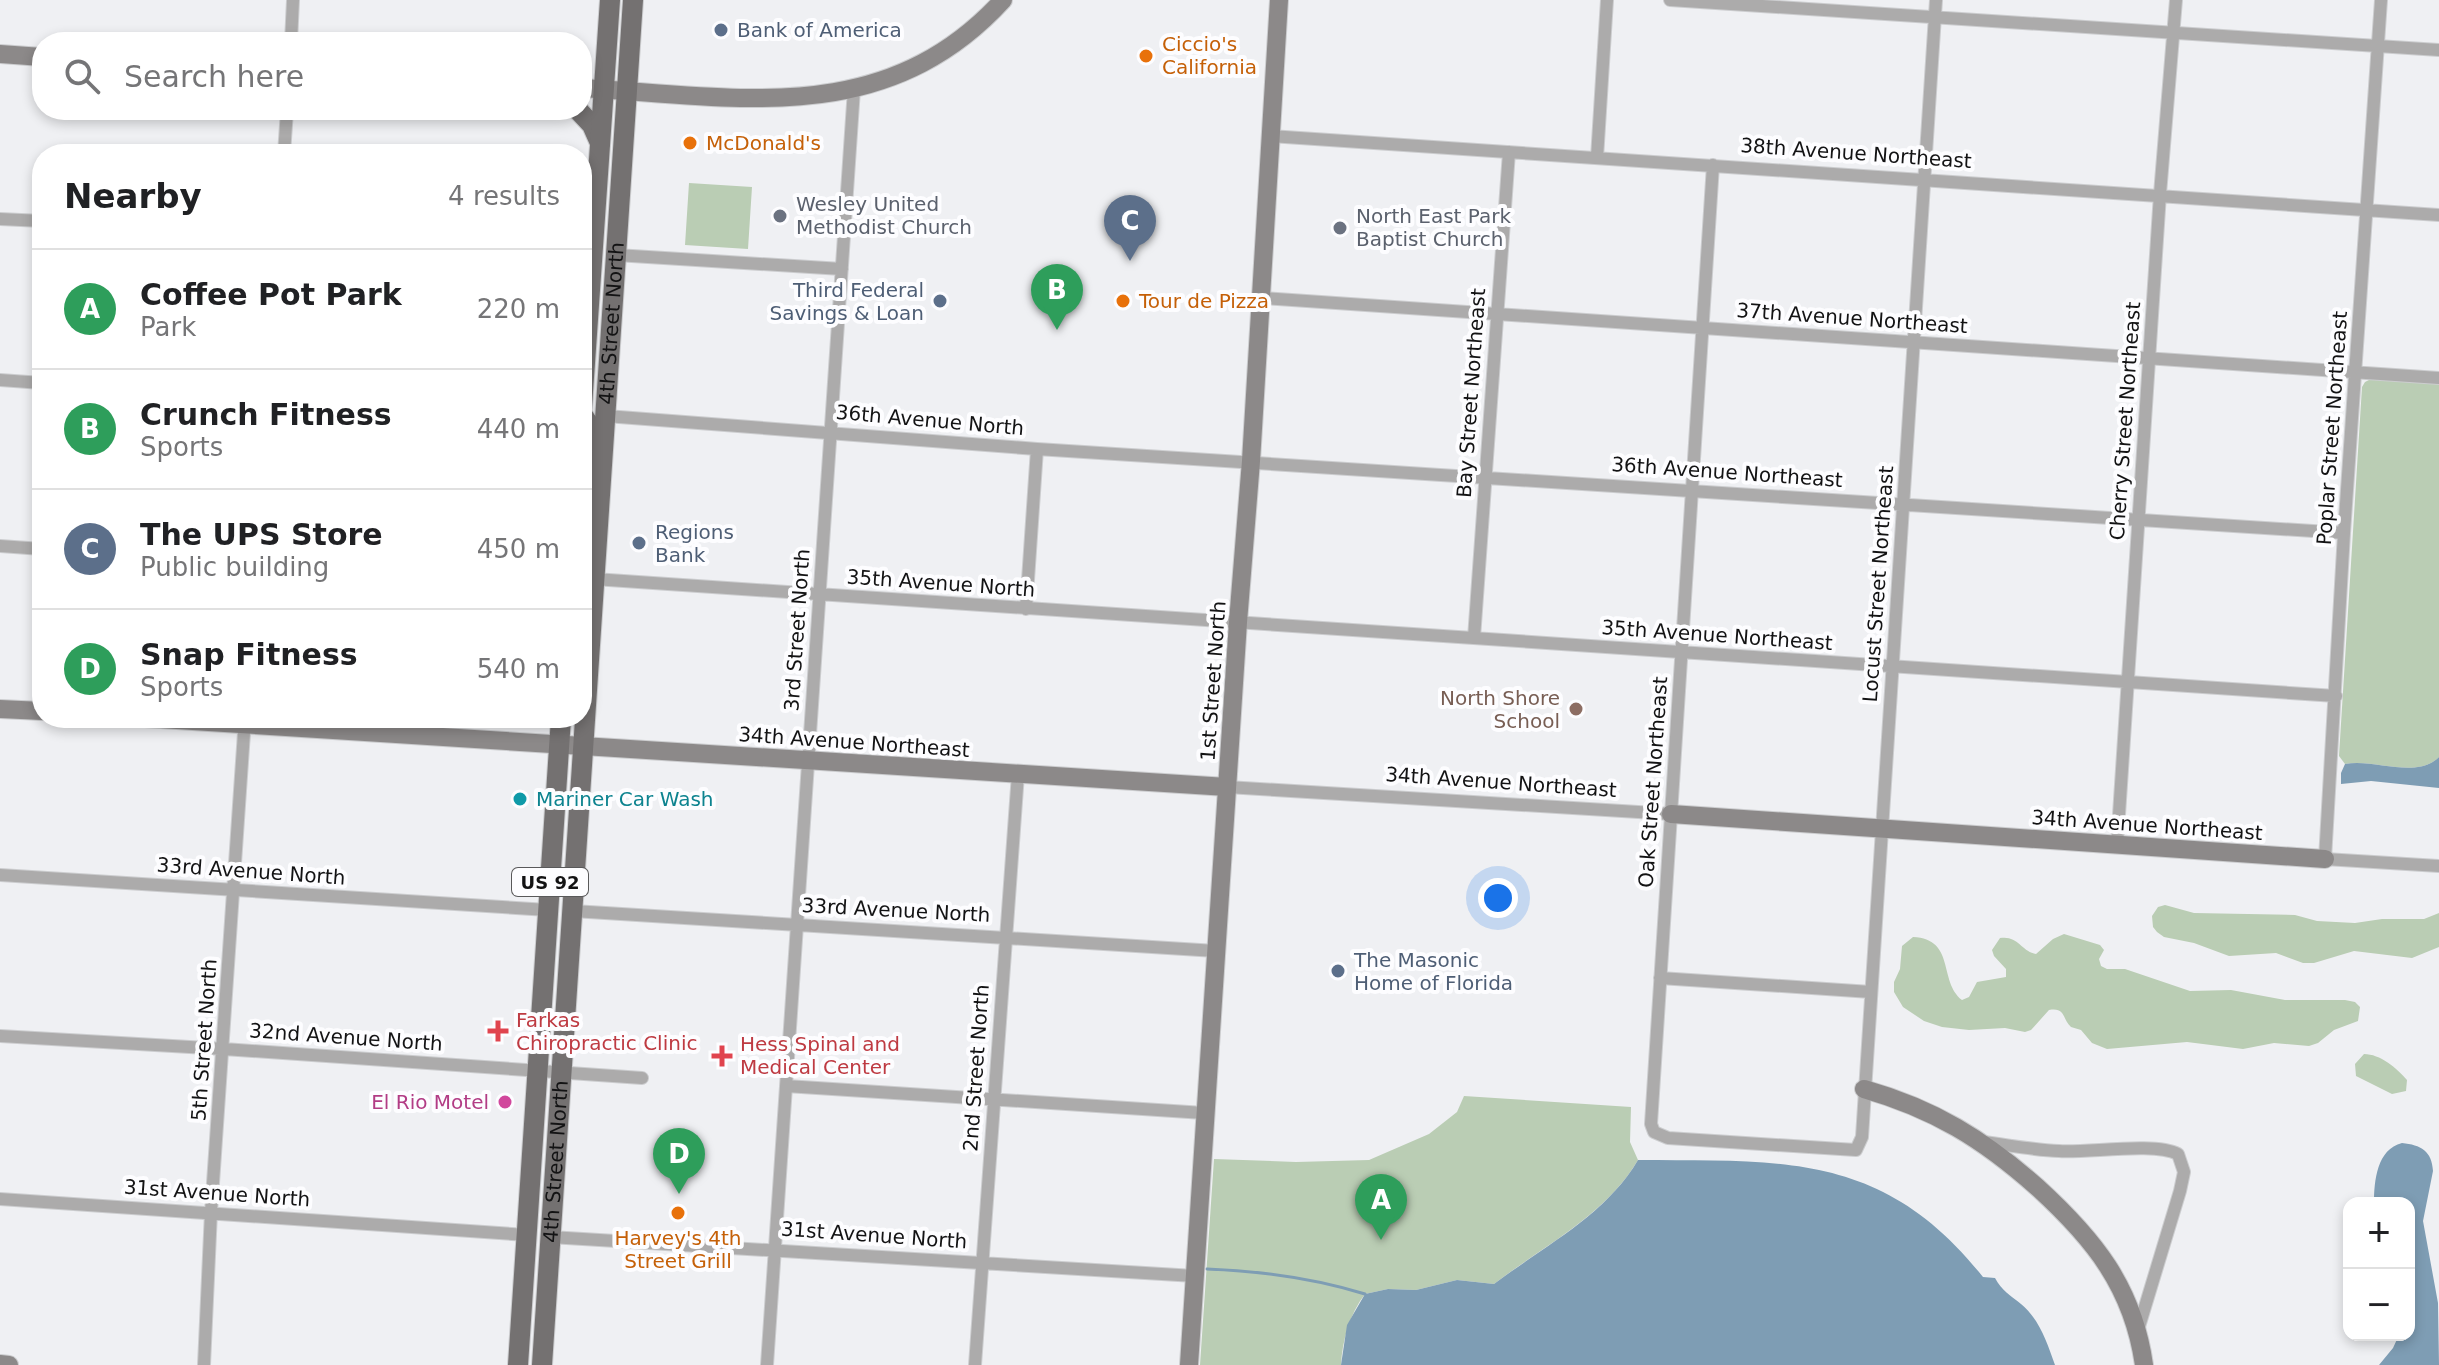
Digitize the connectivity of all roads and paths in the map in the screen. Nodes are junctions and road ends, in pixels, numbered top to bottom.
1 (293, 0) edge
2 (610, 0) edge
3 (633, 0) edge
4 (1003, 0) edge
5 (1279, 0) edge
6 (1607, 0) edge
7 (1670, 0) edge
8 (1936, 0) edge
9 (2176, 0) edge
10 (2381, 0) edge
11 (1935, 19) junction
12 (291, 32) edge
13 (2174, 32) junction
14 (2378, 47) junction
15 (2439, 50) edge
16 (0, 54) edge
17 (32, 56) edge
18 (592, 88) edge
19 (604, 89) junction
20 (854, 89) junction
21 (626, 91) junction
22 (286, 120) edge
23 (587, 120) edge
24 (1270, 136) junction
25 (285, 144) edge
26 (600, 144) junction
27 (1509, 152) junction
28 (1597, 158) junction
29 (1713, 165) junction
30 (1925, 179) junction
31 (2160, 194) junction
32 (2367, 210) junction
33 (2439, 215) edge
34 (0, 219) edge
35 (32, 221) edge
36 (592, 253) joint
37 (616, 255) junction
38 (842, 269) junction
39 (1262, 298) junction
40 (1497, 314) junction
41 (1704, 327) junction
42 (1913, 342) junction
43 (610, 350) junction
44 (2149, 357) junction
45 (2357, 372) junction
46 (2439, 378) edge
47 (0, 380) edge
48 (32, 382) edge
49 (606, 416) junction
50 (831, 432) junction
51 (1037, 449) junction
52 (1251, 461) junction
53 (1484, 476) junction
54 (1692, 490) junction
55 (1904, 504) junction
56 (2139, 520) junction
57 (2344, 533) junction
58 (0, 546) edge
59 (32, 548) edge
60 (592, 576) edge
61 (594, 579) junction
62 (820, 595) junction
63 (1026, 609) junction
64 (592, 610) edge
65 (1238, 622) junction
66 (1474, 638) junction
67 (1681, 653) junction
68 (1893, 667) junction
69 (2127, 682) junction
70 (2336, 696) junction
71 (0, 709) edge
72 (32, 711) edge
73 (245, 728) edge
74 (341, 728) edge
75 (560, 728) edge
76 (584, 728) edge
77 (559, 744) junction
78 (583, 747) junction
79 (808, 761) junction
80 (1018, 774) junction
81 (1227, 787) junction
82 (1671, 814) junction
83 (1882, 830) junction
84 (2117, 845) junction
85 (2325, 859) junction
86 (2439, 866) edge
87 (0, 875) edge
88 (234, 890) junction
89 (548, 910) junction
90 (573, 911) junction
91 (797, 924) junction
92 (1006, 936) junction
93 (1216, 951) junction
94 (1660, 978) junction
95 (567, 989) junction
96 (1871, 992) junction
97 (0, 1036) edge
98 (224, 1049) junction
99 (538, 1071) junction
100 (561, 1073) junction
101 (642, 1078) dead end
102 (786, 1086) junction
103 (1864, 1089) junction
104 (994, 1100) junction
105 (1204, 1113) junction
106 (1982, 1141) junction
107 (532, 1151) junction
108 (1837, 1151) joint
109 (0, 1199) edge
110 (211, 1212) junction
111 (527, 1235) junction
112 (550, 1237) junction
113 (775, 1249) junction
114 (982, 1262) junction
115 (1195, 1276) junction
116 (2138, 1330) junction
117 (0, 1364) edge
118 (9, 1365) edge
119 (204, 1365) edge
120 (518, 1365) edge
121 (542, 1365) edge
122 (767, 1365) edge
123 (975, 1365) edge
124 (1189, 1365) edge
125 (2144, 1365) edge

1 - 12 street
2 - 19 main road, 4th Street North
3 - 21 main road, 4th Street North / US 92
4 - 20 street
5 - 24 street, 1st Street North
6 - 28 street
7 - 11 street
8 - 11 street, Locust Street Northeast
9 - 13 street, Cherry Street Northeast
10 - 14 street, Poplar Street Northeast
11 - 13 street
11 - 30 street, Locust Street Northeast
13 - 14 street
13 - 31 street, Cherry Street Northeast
14 - 15 street
14 - 32 street, Poplar Street Northeast
16 - 17 street
18 - 19 street
19 - 21 street
19 - 26 main road, 4th Street North
20 - 21 street
20 - 38 street, 3rd Street North
21 - 37 main road, 4th Street North / US 92
22 - 25 street
23 - 26 main road
24 - 27 street, 38th Avenue Northeast
24 - 39 street, 1st Street North
26 - 36 main road, 4th Street North
27 - 28 street, 38th Avenue Northeast
27 - 40 street, Bay Street Northeast
28 - 29 street, 38th Avenue Northeast
29 - 30 street, 38th Avenue Northeast
29 - 41 street, Oak Street Northeast
30 - 31 street, 38th Avenue Northeast
30 - 42 street, Locust Street Northeast
31 - 32 street, 38th Avenue Northeast
31 - 44 street, Cherry Street Northeast
32 - 33 street, 38th Avenue Northeast
32 - 45 street, Poplar Street Northeast
34 - 35 street
36 - 43 main road
37 - 38 street
37 - 43 main road, 4th Street North / US 92
38 - 50 street, 3rd Street North
39 - 40 street, 37th Avenue Northeast
39 - 52 street, 1st Street North
40 - 41 street, 37th Avenue Northeast
40 - 53 street, Bay Street Northeast
41 - 42 street, 37th Avenue Northeast
41 - 54 street, Oak Street Northeast
42 - 44 street, 37th Avenue Northeast
42 - 55 street, Locust Street Northeast
43 - 49 main road, 4th Street North / US 92
44 - 45 street, 37th Avenue Northeast
44 - 56 street, Cherry Street Northeast
45 - 46 street, 37th Avenue Northeast
45 - 57 street, Poplar Street Northeast
47 - 48 street
49 - 50 street, 36th Avenue North
49 - 61 main road, 4th Street North / US 92
50 - 51 street, 36th Avenue North
50 - 62 street, 3rd Street North
51 - 52 street, 36th Avenue North
51 - 63 street
52 - 53 street, 36th Avenue Northeast
52 - 65 street, 1st Street North
53 - 54 street, 36th Avenue Northeast
53 - 66 street, Bay Street Northeast
54 - 55 street, 36th Avenue Northeast
54 - 67 street, Oak Street Northeast
55 - 56 street, 36th Avenue Northeast
55 - 68 street, Locust Street Northeast
56 - 57 street, 36th Avenue Northeast
56 - 69 street, Cherry Street Northeast
57 - 70 street, Poplar Street Northeast
58 - 59 street
60 - 61 main road
61 - 62 street, 35th Avenue North
61 - 64 main road, 4th Street North / US 92
62 - 63 street, 35th Avenue North
62 - 79 street, 3rd Street North
63 - 65 street, 35th Avenue North
65 - 66 street, 35th Avenue Northeast
65 - 81 street, 1st Street North
66 - 67 street, 35th Avenue Northeast
67 - 68 street, 35th Avenue Northeast
67 - 82 street, Oak Street Northeast
68 - 69 street, 35th Avenue Northeast
68 - 83 street, Locust Street Northeast
69 - 70 street, 35th Avenue Northeast
69 - 84 street, Cherry Street Northeast
70 - 85 street, Poplar Street Northeast
71 - 72 street
73 - 88 street, 5th Street North
74 - 77 street, 34th Avenue Northeast
75 - 77 main road, 4th Street North / US 92
76 - 78 main road, 4th Street North / US 92
77 - 78 street, 34th Avenue Northeast
77 - 89 main road, 4th Street North / US 92
78 - 79 street, 34th Avenue Northeast
78 - 90 main road, 4th Street North / US 92
79 - 80 street, 34th Avenue Northeast
79 - 91 street, 3rd Street North
80 - 81 street, 34th Avenue Northeast
80 - 92 street, 2nd Street North
81 - 82 street, 34th Avenue Northeast
81 - 93 street, 1st Street North
82 - 83 street, 34th Avenue Northeast
82 - 94 street, Oak Street Northeast
83 - 84 street, 34th Avenue Northeast
83 - 96 street, Locust Street Northeast
84 - 85 street, 34th Avenue Northeast
85 - 86 street, 34th Avenue Northeast
87 - 88 street, 33rd Avenue North
88 - 89 street, 33rd Avenue North
88 - 98 street, 5th Street North
89 - 95 main road
89 - 99 main road, 4th Street North / US 92
90 - 91 street, 33rd Avenue North
90 - 95 main road, 4th Street North / US 92
91 - 92 street, 33rd Avenue North
91 - 102 street, 3rd Street North
92 - 93 street, 33rd Avenue North
92 - 104 street, 2nd Street North
93 - 105 street, 1st Street North
94 - 96 street
94 - 108 street, Oak Street Northeast
95 - 100 main road, 4th Street North / US 92
96 - 103 street, Locust Street Northeast
97 - 98 street, 32nd Avenue North
98 - 99 street, 32nd Avenue North
98 - 110 street, 5th Street North
99 - 100 street, 32nd Avenue North
99 - 107 main road, 4th Street North / US 92
100 - 101 street, 32nd Avenue North
100 - 112 main road, 4th Street North / US 92
102 - 104 street
102 - 113 street, 3rd Street North
103 - 106 street
103 - 108 street, Locust Street Northeast
104 - 105 street
104 - 114 street, 2nd Street North
105 - 115 street, 1st Street North
106 - 116 street
106 - 116 street
107 - 111 main road, 4th Street North / US 92
107 - 112 main road
109 - 110 street, 31st Avenue North
110 - 111 street, 31st Avenue North
110 - 119 street, 5th Street North
111 - 120 main road, 4th Street North / US 92
112 - 113 street, 31st Avenue North
112 - 121 main road, 4th Street North / US 92
113 - 114 street, 31st Avenue North
113 - 122 street, 3rd Street North
114 - 115 street, 31st Avenue North
114 - 123 street, 2nd Street North
115 - 124 street, 1st Street North
116 - 125 street
117 - 118 street

